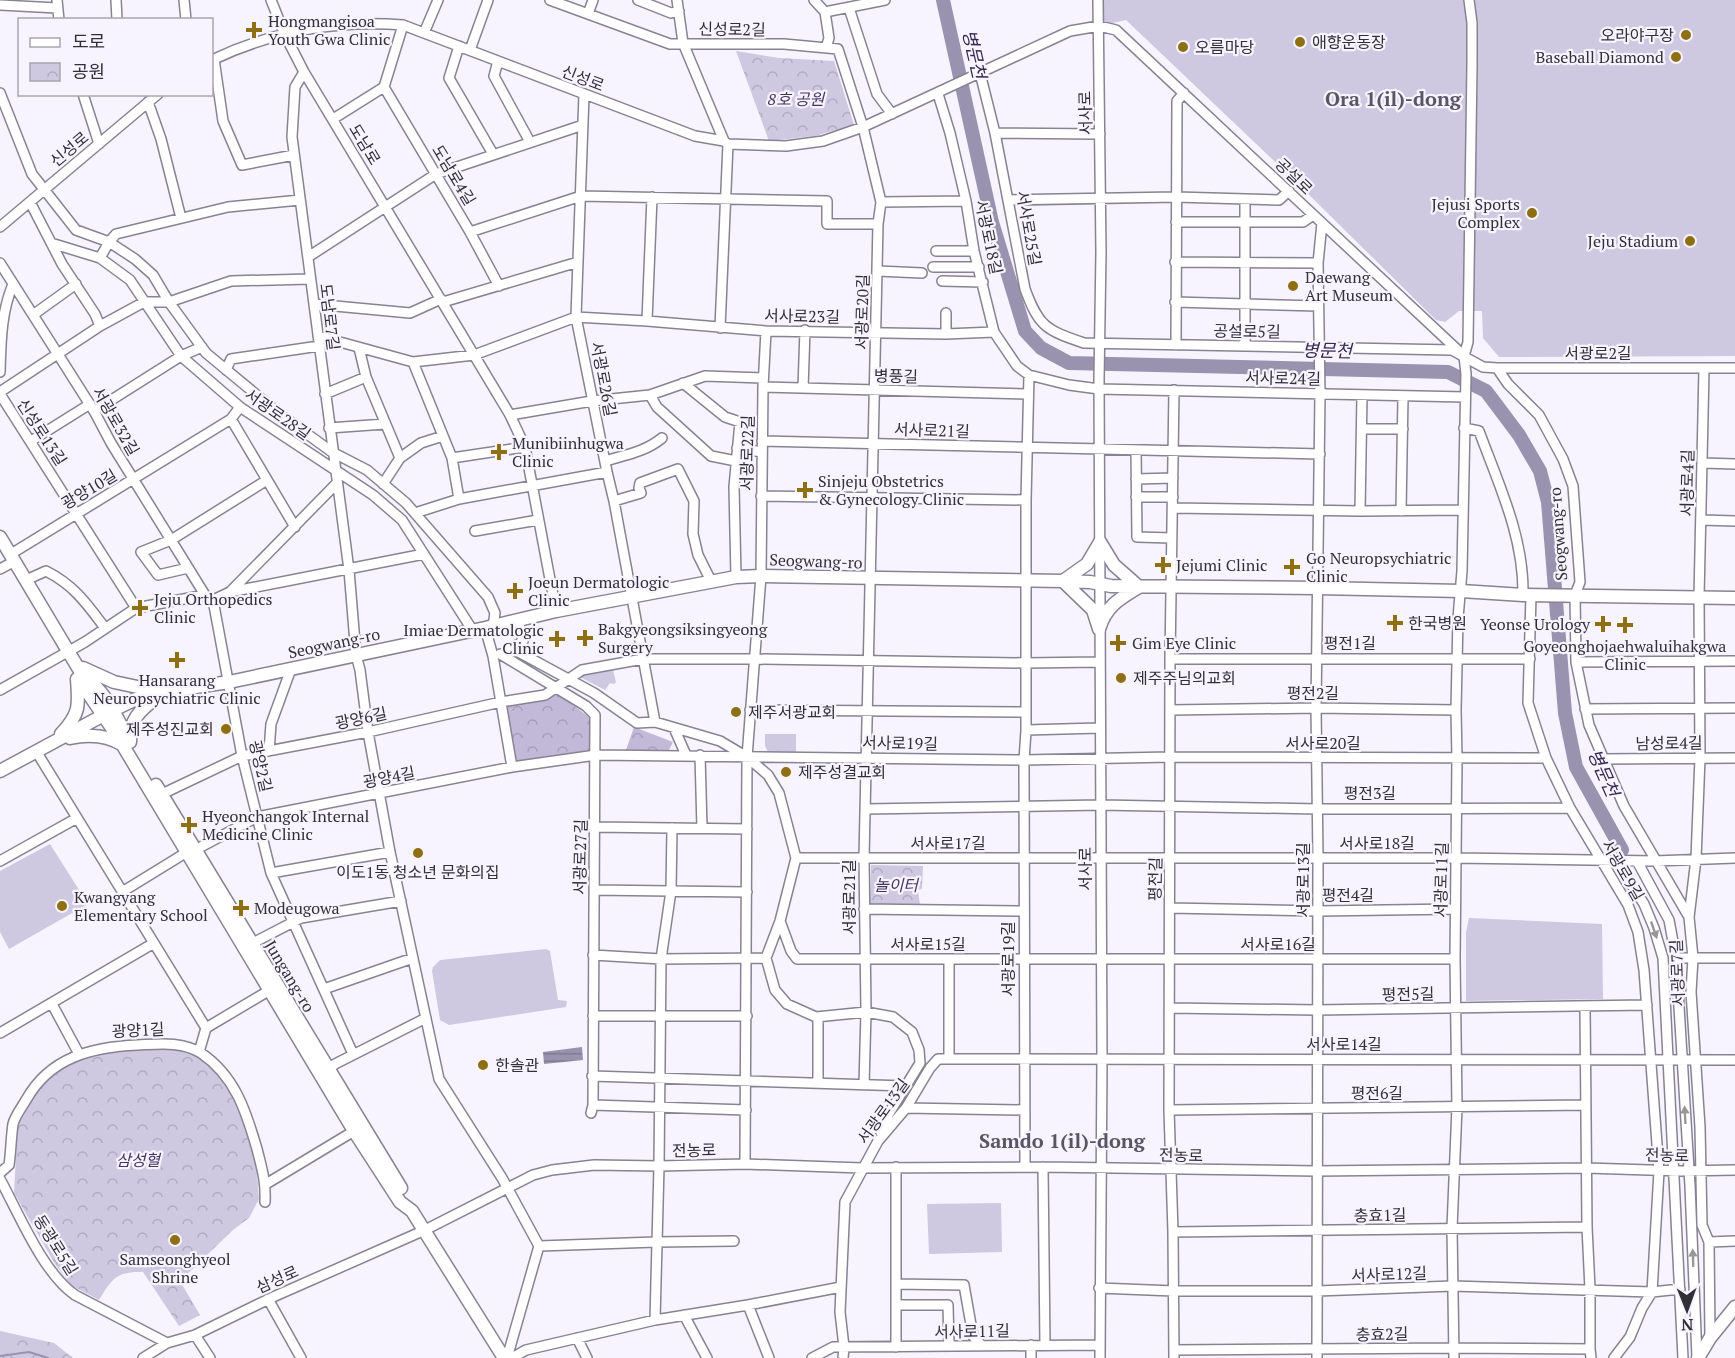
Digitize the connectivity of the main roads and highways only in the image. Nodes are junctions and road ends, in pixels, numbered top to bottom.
1 (0, 537) edge
2 (1062, 581) junction
3 (1138, 587) junction
4 (1735, 598) edge
5 (78, 668) junction
6 (162, 692) junction
7 (108, 712) junction
8 (54, 742) junction
9 (126, 744) junction
10 (0, 771) edge
11 (191, 851) junction
12 (407, 1205) junction
13 (1735, 1307) edge
14 (506, 1358) edge
15 (1698, 1358) edge

1 - 5 main road, Jungang-ro
2 - 3 main road, Seogwang-ro
2 - 3 main road
2 - 3 main road
2 - 6 main road, Seogwang-ro
3 - 4 main road, Seogwang-ro
5 - 6 main road
5 - 7 main road, Jungang-ro
5 - 8 main road
6 - 7 main road, Seogwang-ro
6 - 9 main road
7 - 8 main road, Seogwang-ro
7 - 9 main road, Jungang-ro
8 - 9 main road
8 - 10 main road
9 - 11 main road, Jungang-ro
9 - 11 main road, Jungang-ro
11 - 12 main road, Jungang-ro
11 - 12 main road, Jungang-ro
12 - 14 main road, Jungang-ro
13 - 15 main road

